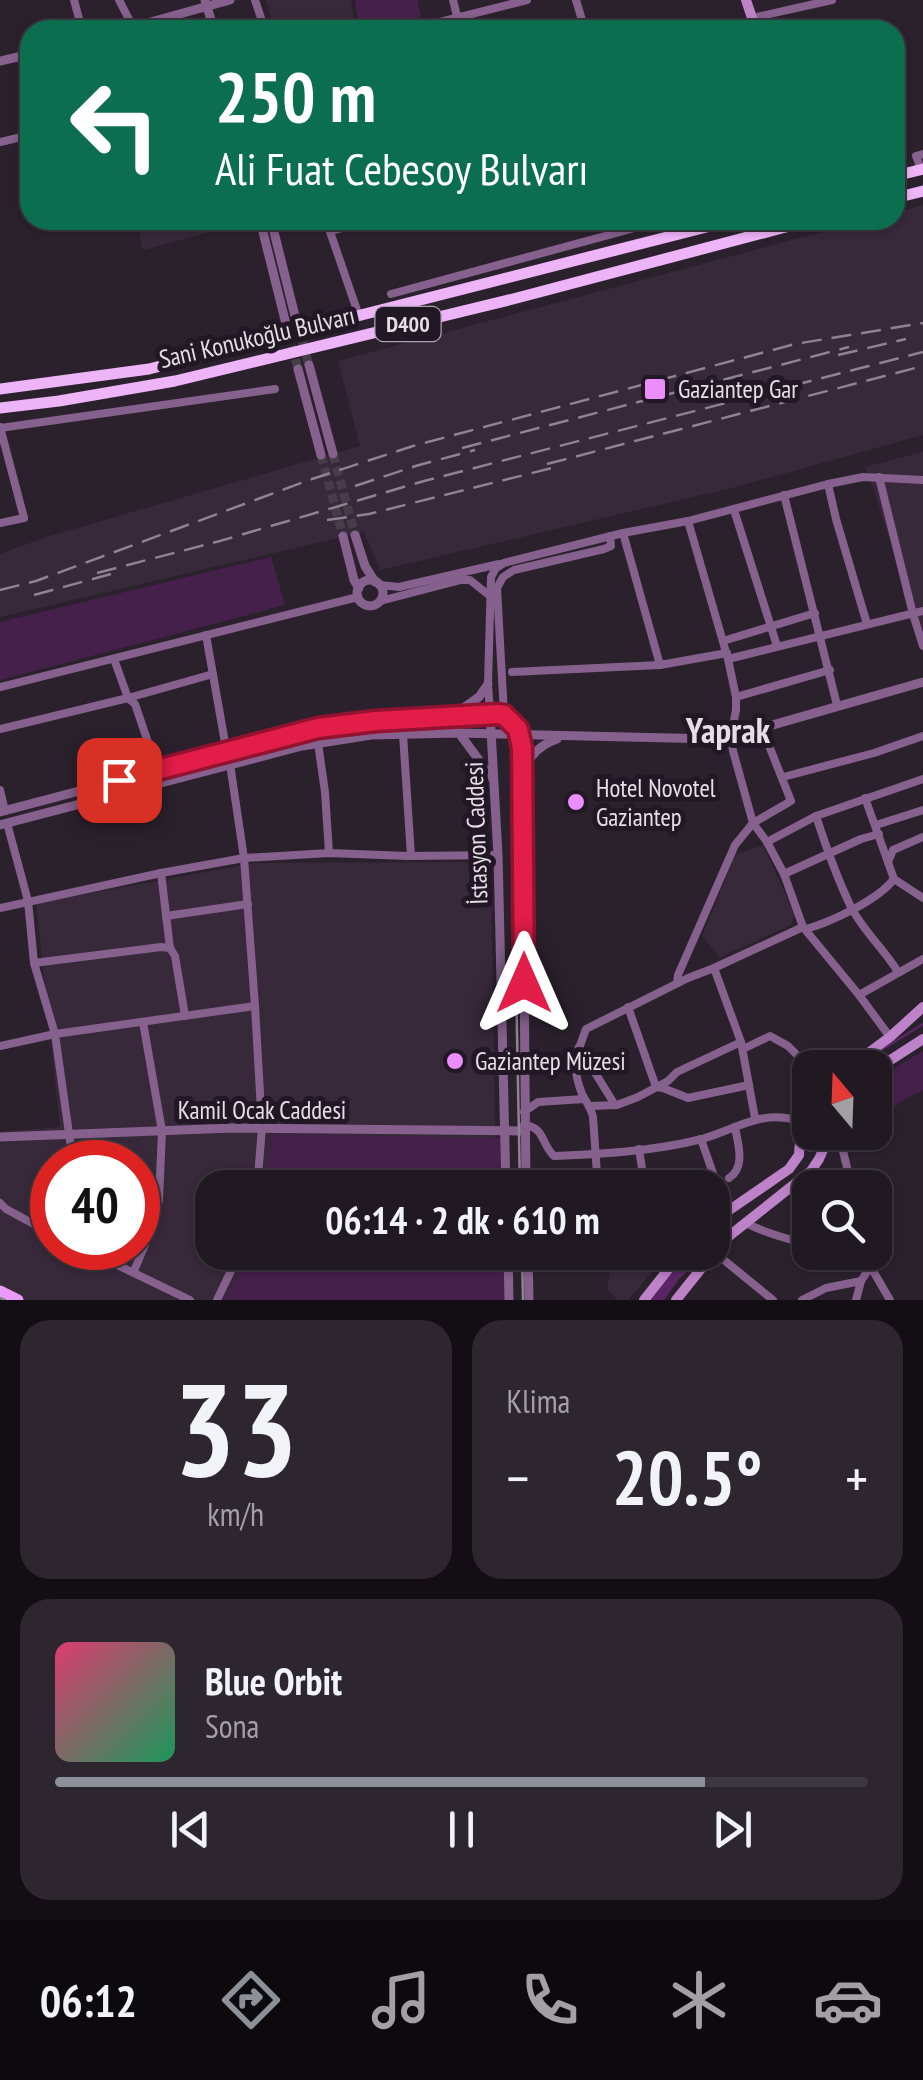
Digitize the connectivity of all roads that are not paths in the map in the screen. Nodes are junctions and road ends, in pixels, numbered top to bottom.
1 (230, 0) edge
2 (453, 0) edge
3 (526, 0) edge
4 (746, 0) edge
5 (832, 0) edge
6 (206, 3) edge
7 (458, 16) junction
8 (752, 18) joint
9 (155, 20) edge
10 (444, 20) edge
11 (923, 154) edge
12 (922, 169) edge
13 (263, 230) edge
14 (273, 230) edge
15 (337, 230) edge
16 (627, 230) edge
17 (695, 230) edge
18 (774, 230) edge
19 (330, 232) joint
20 (391, 294) dead end
21 (359, 316) junction
22 (310, 364) tunnel mouth
23 (298, 370) tunnel mouth
24 (0, 389) edge
25 (275, 389) dead end
26 (0, 408) edge
27 (0, 428) edge
28 (334, 454) tunnel mouth
29 (321, 456) tunnel mouth
30 (880, 477) junction
31 (923, 480) edge
32 (828, 484) junction
33 (784, 495) junction
34 (734, 510) junction
35 (688, 521) junction
36 (0, 522) edge
37 (623, 532) junction
38 (355, 535) tunnel mouth
39 (343, 536) tunnel mouth
40 (610, 536) junction
41 (504, 563) junction
42 (377, 583) junction
43 (358, 592) junction
44 (490, 596) junction
45 (380, 601) junction
46 (923, 611) edge
47 (815, 612) junction
48 (912, 614) junction
49 (867, 624) junction
50 (770, 626) junction
51 (206, 635) junction
52 (820, 636) junction
53 (723, 641) junction
54 (777, 646) junction
55 (923, 646) edge
56 (728, 656) junction
57 (114, 660) junction
58 (660, 665) junction
59 (830, 670) junction
60 (512, 672) dead end
61 (213, 674) junction
62 (923, 682) edge
63 (488, 684) junction
64 (0, 687) edge
65 (736, 696) junction
66 (128, 698) junction
67 (837, 705) junction
68 (490, 713) junction
69 (504, 715) junction
70 (451, 716) junction
71 (762, 728) junction
72 (0, 729) edge
73 (459, 733) junction
74 (403, 734) junction
75 (491, 734) junction
76 (520, 734) junction
77 (732, 736) junction
78 (923, 736) edge
79 (570, 737) junction
80 (318, 742) junction
81 (228, 759) junction
82 (162, 769) junction
83 (522, 774) junction
84 (783, 777) junction
85 (923, 779) edge
86 (494, 780) junction
87 (0, 790) edge
88 (865, 798) junction
89 (923, 810) edge
90 (3, 812) edge
91 (816, 816) junction
92 (4, 824) edge
93 (753, 824) junction
94 (877, 830) junction
95 (923, 837) edge
96 (767, 842) junction
97 (329, 853) junction
98 (828, 853) junction
99 (498, 855) junction
100 (411, 856) junction
101 (244, 858) junction
102 (888, 862) junction
103 (161, 873) junction
104 (784, 874) junction
105 (894, 880) junction
106 (923, 898) edge
107 (28, 901) junction
108 (248, 904) junction
109 (0, 908) edge
110 (852, 908) junction
111 (166, 916) junction
112 (804, 928) junction
113 (170, 948) junction
114 (923, 959) edge
115 (34, 963) junction
116 (714, 968) junction
117 (898, 972) junction
118 (677, 982) junction
119 (858, 995) junction
120 (255, 1006) junction
121 (923, 1007) edge
122 (628, 1008) junction
123 (185, 1016) junction
124 (143, 1022) junction
125 (54, 1034) junction
126 (890, 1037) junction
127 (923, 1039) edge
128 (742, 1045) junction
129 (0, 1046) edge
130 (579, 1047) junction
131 (792, 1050) edge
132 (872, 1050) edge
133 (892, 1059) edge
134 (749, 1085) junction
135 (656, 1088) junction
136 (587, 1102) junction
137 (615, 1105) junction
138 (524, 1112) junction
139 (755, 1118) junction
140 (792, 1119) edge
141 (734, 1127) junction
142 (262, 1128) junction
143 (524, 1128) junction
144 (162, 1131) junction
145 (504, 1132) junction
146 (70, 1136) junction
147 (0, 1137) edge
148 (701, 1139) junction
149 (70, 1140) edge
150 (638, 1149) junction
151 (799, 1150) edge
152 (596, 1154) junction
153 (258, 1170) edge
154 (505, 1170) edge
155 (525, 1170) edge
156 (597, 1170) edge
157 (642, 1170) edge
158 (712, 1170) edge
159 (730, 1177) edge
160 (792, 1186) edge
161 (0, 1203) edge
162 (730, 1209) edge
163 (30, 1223) edge
164 (746, 1223) junction
165 (730, 1235) edge
166 (792, 1240) edge
167 (730, 1265) edge
168 (130, 1270) edge
169 (232, 1270) edge
170 (508, 1270) edge
171 (528, 1270) edge
172 (668, 1270) edge
173 (700, 1270) edge
174 (868, 1270) edge
175 (872, 1270) edge
176 (134, 1272) junction
177 (861, 1281) junction
178 (0, 1291) edge
179 (18, 1300) edge
180 (190, 1300) edge
181 (218, 1300) edge
182 (509, 1300) edge
183 (529, 1300) edge
184 (644, 1300) edge
185 (676, 1300) edge
186 (773, 1300) edge
187 (802, 1300) edge
188 (856, 1300) edge
189 (890, 1300) edge

1 - 6 street
2 - 7 street
3 - 7 street
4 - 8 main road
5 - 8 street
6 - 9 street
7 - 10 street
11 - 12 street
13 - 14 street
15 - 19 street
16 - 20 street
17 - 21 highway, Sani Konukoğlu Bulvarı / D400
18 - 26 highway, Sani Konukoğlu Bulvarı / D400
19 - 21 street
21 - 24 highway, Sani Konukoğlu Bulvarı / D400
22 - 28 street
23 - 29 street
25 - 27 street
27 - 36 street
30 - 31 street
30 - 32 street
30 - 48 street
32 - 33 street
32 - 49 street
33 - 34 street
33 - 47 street
34 - 35 street
34 - 50 street
35 - 37 street
35 - 53 street
37 - 40 street
37 - 58 street
38 - 42 street
39 - 43 street
40 - 41 street
40 - 69 street
41 - 42 street
41 - 44 street
42 - 43 street
42 - 45 street
43 - 45 street
43 - 51 street
44 - 45 street
44 - 63 street, İstasyon Caddesi
46 - 48 street
47 - 50 street
47 - 52 street
48 - 49 street
48 - 55 street
49 - 52 street
50 - 53 street
50 - 54 street
51 - 57 street
51 - 61 street
52 - 54 street
52 - 59 street
53 - 56 street
54 - 56 street
56 - 58 street
56 - 65 street
57 - 64 street
57 - 66 street
58 - 60 street
59 - 65 street
59 - 67 street
61 - 66 street
61 - 81 street
62 - 67 street
63 - 68 street, İstasyon Caddesi
63 - 70 street
65 - 77 street
66 - 72 street
66 - 82 street
67 - 71 street
68 - 69 street
68 - 70 street
68 - 75 street, İstasyon Caddesi
69 - 76 street
70 - 81 street
71 - 77 street
71 - 84 street
73 - 74 street
73 - 75 street
73 - 86 street
74 - 80 street
74 - 100 street
75 - 76 street
75 - 86 street, İstasyon Caddesi
76 - 79 street
76 - 83 street, İstasyon Caddesi
77 - 79 street
77 - 93 street
78 - 84 street
79 - 83 street
80 - 81 street
80 - 97 street
81 - 82 street
81 - 92 street
81 - 101 street
82 - 90 street
83 - 138 street, İstasyon Caddesi
84 - 93 street
85 - 88 street
86 - 99 street, İstasyon Caddesi
87 - 90 street
88 - 91 street
88 - 94 street
89 - 94 street
91 - 96 street
91 - 98 street
92 - 107 street
93 - 96 street
93 - 118 street
94 - 98 street
94 - 102 street
95 - 102 street
96 - 104 street
97 - 100 street
97 - 101 street
98 - 104 street
98 - 110 street
99 - 100 street
99 - 145 street, İstasyon Caddesi
101 - 103 street
101 - 108 street
102 - 105 street
103 - 107 street
103 - 111 street
104 - 112 street
105 - 106 street
105 - 110 street
107 - 109 street
107 - 115 street
108 - 111 street
108 - 120 street
110 - 112 street
110 - 117 street
111 - 113 street
112 - 116 street
112 - 119 street
113 - 115 street
113 - 123 street
114 - 117 street
115 - 125 street
116 - 118 street
116 - 128 street
117 - 119 street
118 - 122 street
119 - 126 street
120 - 123 street
120 - 142 street
121 - 126 main road
122 - 130 street
122 - 135 street
123 - 124 street
124 - 125 street
124 - 144 street
125 - 129 street
125 - 146 street
126 - 132 main road
127 - 133 main road
128 - 131 street
128 - 134 street
128 - 135 street
130 - 136 street
130 - 137 street
134 - 135 street
134 - 139 street
135 - 137 street
136 - 137 street
136 - 138 street
136 - 152 street
138 - 143 street, İstasyon Caddesi
139 - 140 street
139 - 141 street
141 - 148 street
141 - 159 street
142 - 144 street, Kamil Ocak Caddesi
142 - 145 street, Kamil Ocak Caddesi
142 - 153 street
143 - 145 street, Kamil Ocak Caddesi
143 - 152 street
143 - 155 street, İstasyon Caddesi
144 - 146 street, Kamil Ocak Caddesi
144 - 176 street
145 - 154 street, İstasyon Caddesi
146 - 147 street, Kamil Ocak Caddesi
146 - 149 street
148 - 150 street
148 - 158 street
150 - 152 street
150 - 157 street
151 - 162 main road
152 - 156 street
160 - 164 main road
161 - 163 street
164 - 165 main road
164 - 166 street
167 - 186 street
168 - 176 street
169 - 181 street
170 - 182 street
171 - 183 street
172 - 184 main road
173 - 185 main road
174 - 177 street
175 - 189 street
176 - 180 street
177 - 187 street
177 - 188 street
178 - 179 main road

